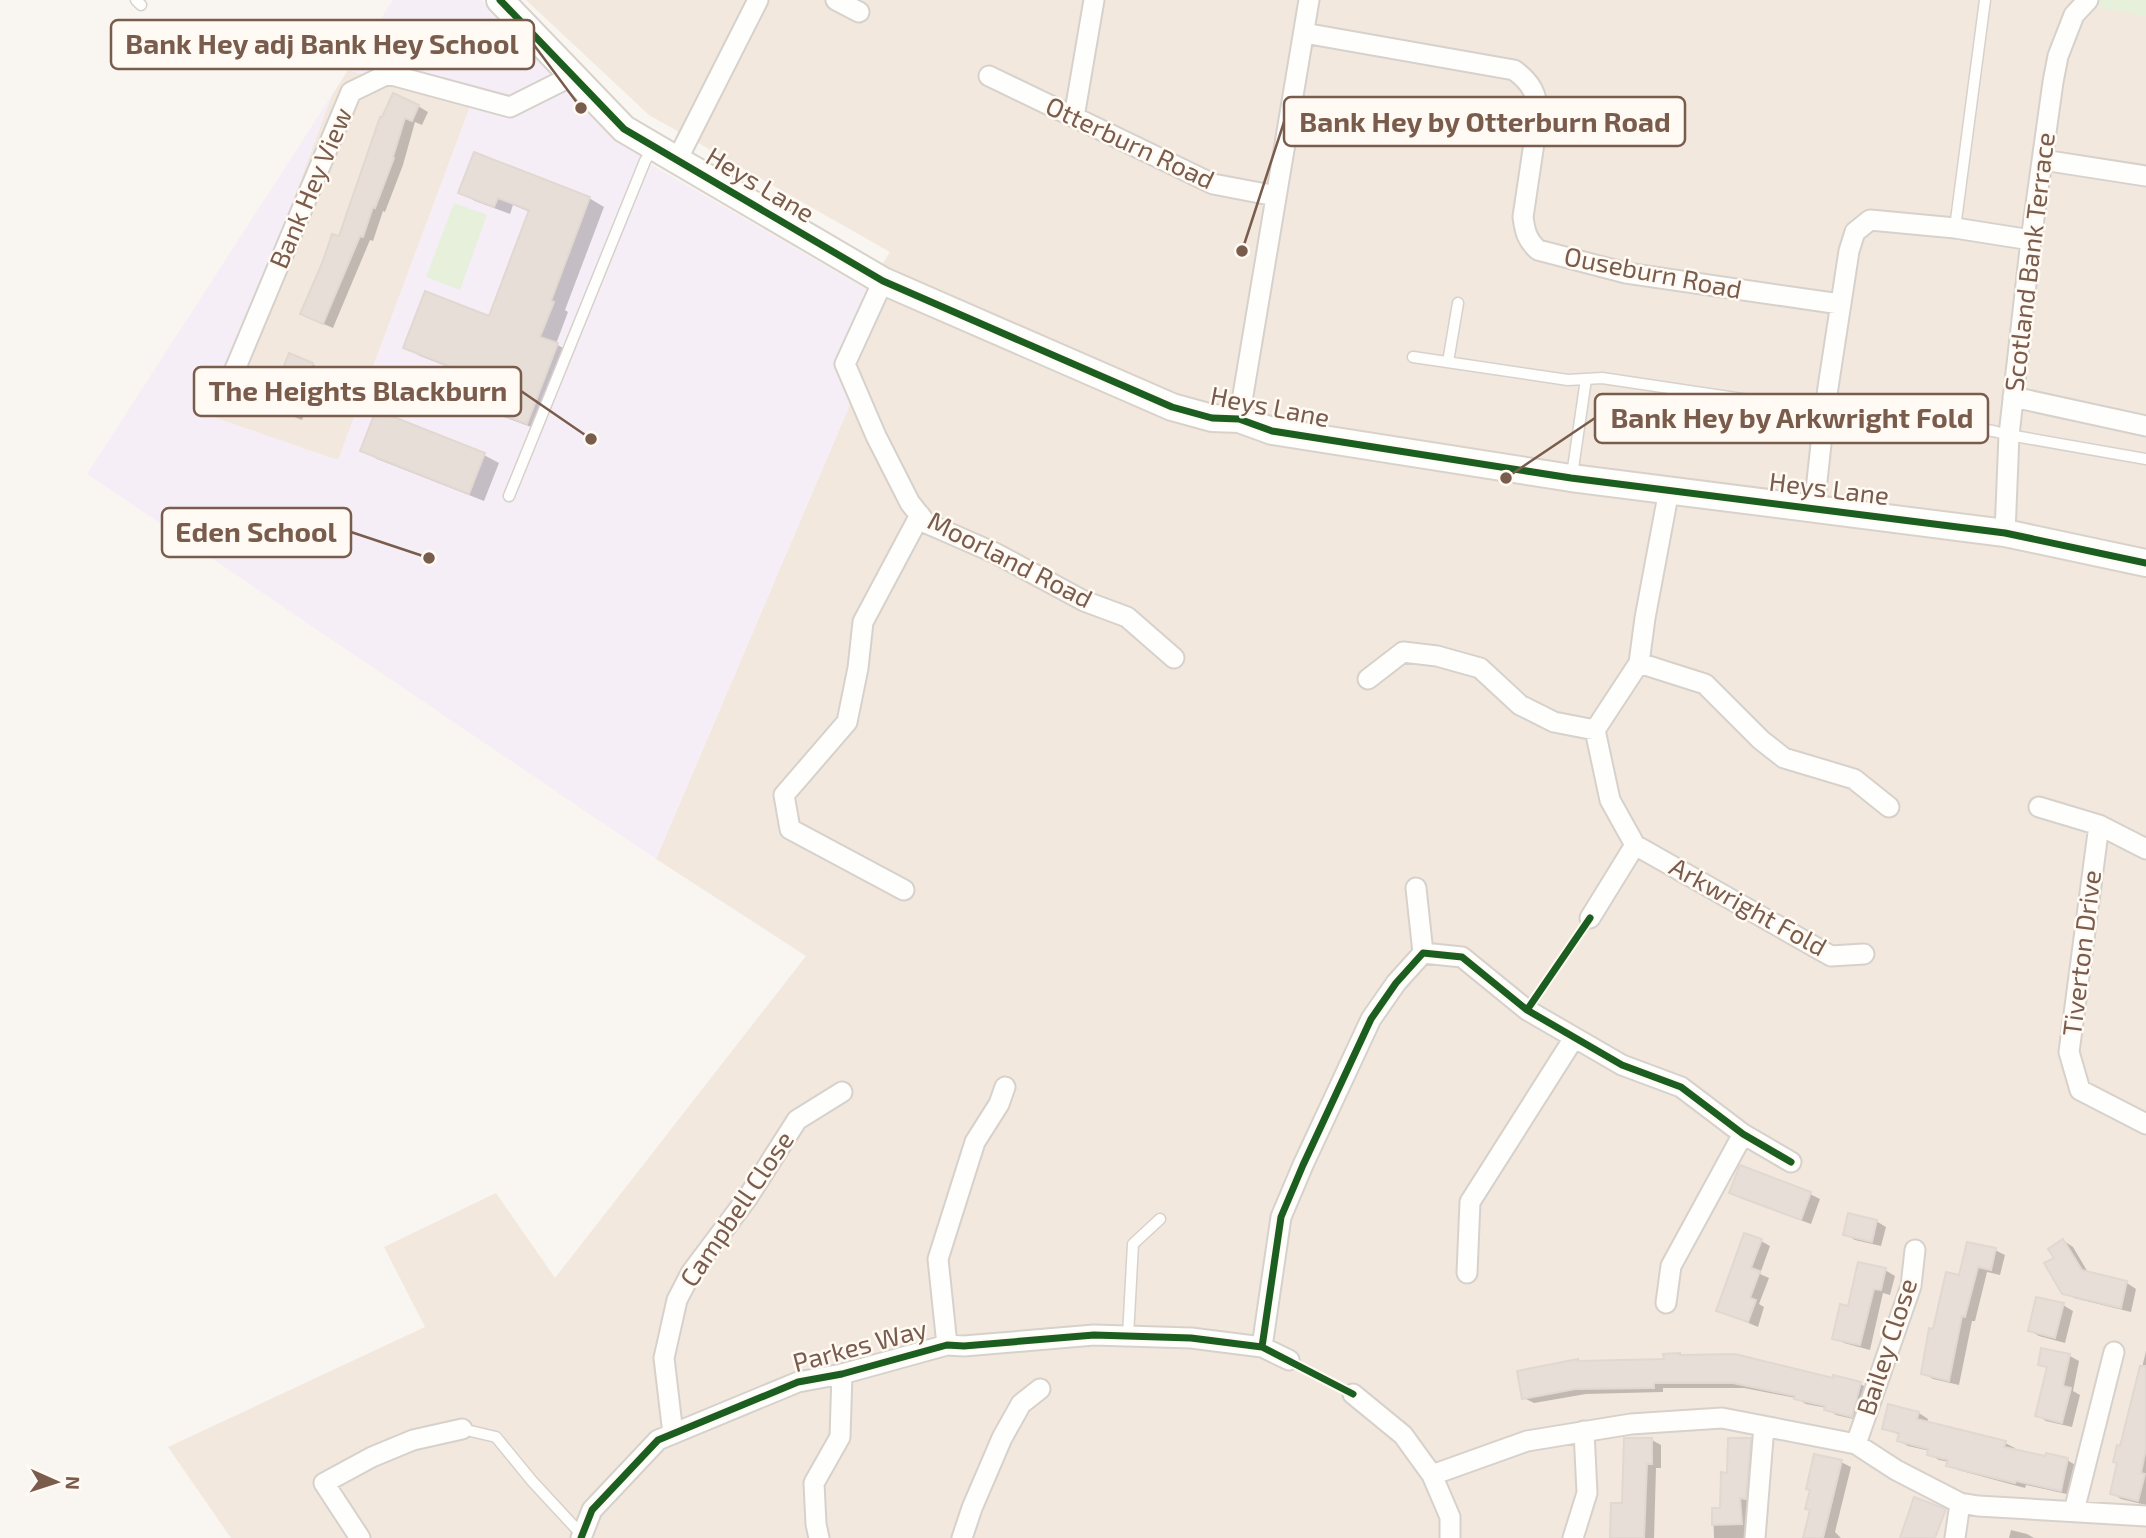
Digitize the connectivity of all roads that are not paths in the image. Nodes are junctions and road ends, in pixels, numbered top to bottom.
1 (500, 0) edge
2 (758, 0) edge
3 (836, 0) edge
4 (1094, 0) edge
5 (1309, 0) edge
6 (1984, 0) edge
7 (2088, 0) edge
8 (859, 12) dead end
9 (1304, 33) junction
10 (572, 76) junction
11 (989, 76) dead end
12 (1074, 117) junction
13 (666, 153) junction
14 (2043, 159) junction
15 (2146, 176) edge
16 (1276, 196) junction
17 (1955, 228) junction
18 (2032, 240) junction
19 (883, 282) junction
20 (1458, 303) dead end
21 (1840, 304) junction
22 (1413, 357) dead end
23 (1448, 362) junction
24 (1586, 379) junction
25 (228, 386) dead end
26 (2013, 397) junction
27 (1824, 409) junction
28 (1239, 419) junction
29 (2146, 426) edge
30 (2009, 435) junction
31 (2146, 459) edge
32 (1571, 478) junction
33 (1669, 490) junction
34 (509, 496) dead end
35 (1814, 509) junction
36 (920, 515) junction
37 (2005, 533) junction
38 (2146, 563) edge
39 (1174, 658) dead end
40 (1639, 663) junction
41 (1368, 679) dead end
42 (1595, 730) junction
43 (1889, 807) dead end
44 (2039, 807) dead end
45 (2099, 825) junction
46 (1635, 845) junction
47 (2146, 849) edge
48 (1416, 888) dead end
49 (904, 890) dead end
50 (1590, 918) dead end
51 (1423, 953) junction
52 (1864, 954) dead end
53 (1574, 1038) junction
54 (1004, 1087) dead end
55 (842, 1092) dead end
56 (2146, 1124) edge
57 (1744, 1134) junction
58 (1791, 1162) dead end
59 (1160, 1219) dead end
60 (1915, 1250) dead end
61 (1467, 1273) dead end
62 (1667, 1303) dead end
63 (1128, 1336) junction
64 (947, 1345) junction
65 (1262, 1347) junction
66 (2114, 1352) dead end
67 (1289, 1360) dead end
68 (842, 1374) junction
69 (1040, 1389) dead end
70 (1353, 1394) dead end
71 (1764, 1426) junction
72 (462, 1429) joint
73 (1584, 1431) junction
74 (673, 1434) junction
75 (1856, 1444) junction
76 (1432, 1475) junction
77 (1960, 1503) junction
78 (2074, 1511) junction
79 (2146, 1516) edge
80 (581, 1537) edge
81 (360, 1538) edge
82 (819, 1538) edge
83 (962, 1538) edge
84 (1450, 1538) edge
85 (1573, 1538) edge
86 (1755, 1538) edge
87 (1955, 1538) edge

1 - 10 street, Heys Lane
2 - 13 street
3 - 8 street
4 - 12 street
5 - 9 street
6 - 17 lane
7 - 14 street, Scotland Bank Terrace
9 - 16 street
9 - 21 street, Ouseburn Road
10 - 13 street, Heys Lane
10 - 25 street, Bank Hey View
11 - 12 street, Otterburn Road
12 - 16 street, Otterburn Road
13 - 19 street, Heys Lane
13 - 34 lane
14 - 15 street
14 - 18 street, Scotland Bank Terrace
16 - 28 street
17 - 18 street
17 - 21 street
18 - 26 street, Scotland Bank Terrace
19 - 28 street, Heys Lane
19 - 36 street, Moorland Road
20 - 23 lane
21 - 27 street
22 - 23 lane
23 - 24 lane
24 - 27 lane
24 - 32 lane
26 - 29 street
26 - 30 street, Scotland Bank Terrace
27 - 30 lane
27 - 35 street
28 - 32 street, Heys Lane
30 - 31 lane
30 - 37 street, Scotland Bank Terrace
32 - 33 street, Heys Lane
33 - 35 street, Heys Lane
33 - 40 street
35 - 37 street, Heys Lane
36 - 39 street, Moorland Road
36 - 49 street
37 - 38 street, Heys Lane
40 - 42 street
40 - 43 street
41 - 42 street
42 - 46 street
44 - 45 street
45 - 47 street
45 - 56 street, Tiverton Drive
46 - 50 street
46 - 52 street, Arkwright Fold
48 - 51 street
51 - 53 street
51 - 65 street
53 - 57 street
53 - 61 street
54 - 64 street
55 - 74 street, Campbell Close
57 - 58 street
57 - 62 street
59 - 63 lane
60 - 75 street, Bailey Close
63 - 64 street, Parkes Way
63 - 65 street, Parkes Way
64 - 68 street, Parkes Way
65 - 67 street, Parkes Way
66 - 78 street
68 - 74 street, Parkes Way
68 - 82 street
69 - 83 street
70 - 76 street
71 - 73 street
71 - 75 street
71 - 86 street
72 - 80 lane
72 - 81 street
73 - 76 street
73 - 85 street
74 - 80 street, Parkes Way
75 - 77 street
76 - 84 street
77 - 78 street
77 - 87 street
78 - 79 street

